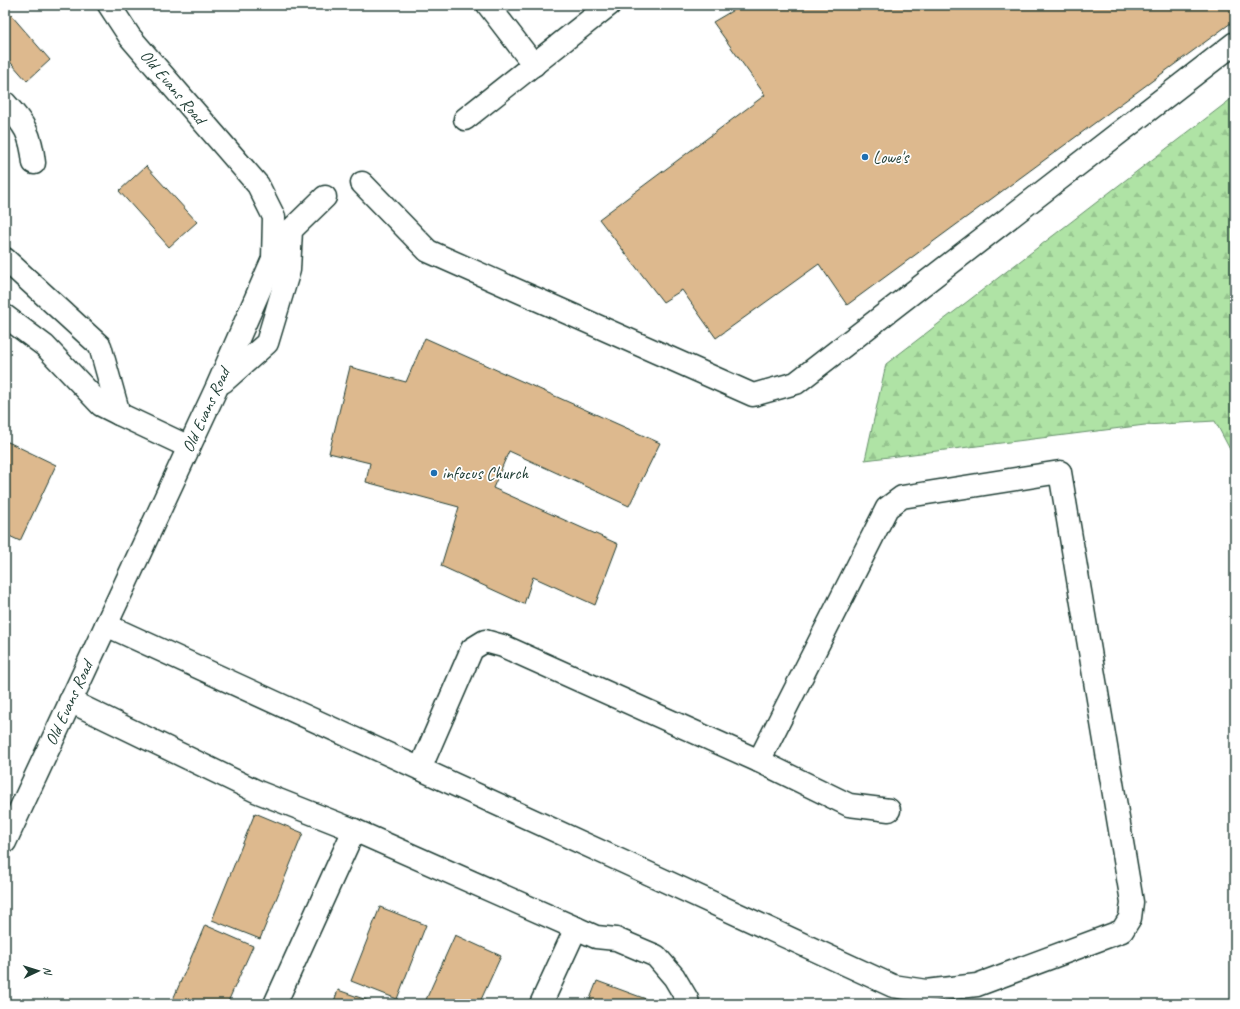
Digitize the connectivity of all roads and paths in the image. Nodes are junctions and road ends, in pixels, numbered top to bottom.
1 (109, 5) edge
2 (488, 5) edge
3 (609, 5) edge
4 (1235, 43) edge
5 (534, 65) junction
6 (5, 103) edge
7 (465, 119) dead end
8 (34, 163) dead end
9 (362, 183) dead end
10 (325, 197) dead end
11 (5, 259) edge
12 (5, 316) edge
13 (217, 387) junction
14 (120, 414) junction
15 (189, 447) junction
16 (106, 625) junction
17 (70, 702) junction
18 (759, 761) junction
19 (420, 769) junction
20 (889, 810) dead end
21 (354, 830) junction
22 (5, 842) edge
23 (576, 928) junction
24 (275, 1004) edge
25 (541, 1004) edge
26 (688, 1004) edge

1 - 13 street, Old Evans Road
2 - 5 street
3 - 5 street
4 - 9 street
5 - 7 street
6 - 8 street
10 - 13 street
11 - 14 street
12 - 14 street
13 - 15 street, Old Evans Road
14 - 15 street
15 - 16 street, Old Evans Road
16 - 17 street, Old Evans Road
16 - 19 street
17 - 21 street
17 - 22 street, Old Evans Road
18 - 19 street
18 - 19 street
18 - 20 street
21 - 23 street
21 - 24 street
23 - 25 street
23 - 26 street

